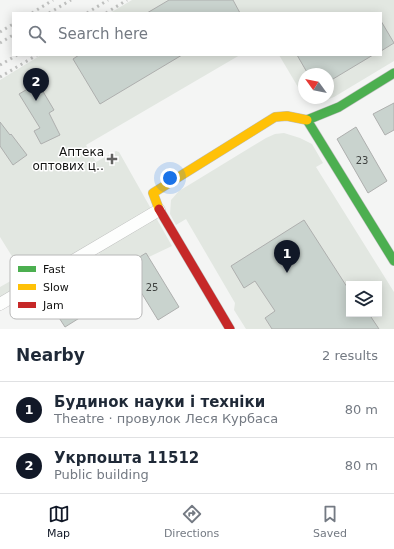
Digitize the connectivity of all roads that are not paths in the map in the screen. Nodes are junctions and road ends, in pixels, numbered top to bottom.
1 (394, 73) edge
2 (307, 120) junction
3 (158, 206) junction
4 (79, 255) edge
5 (394, 261) edge
6 (10, 298) edge
7 (0, 304) edge
8 (230, 329) edge

1 - 2 street
2 - 3 street
2 - 5 street
3 - 4 street
3 - 8 street
6 - 7 street

